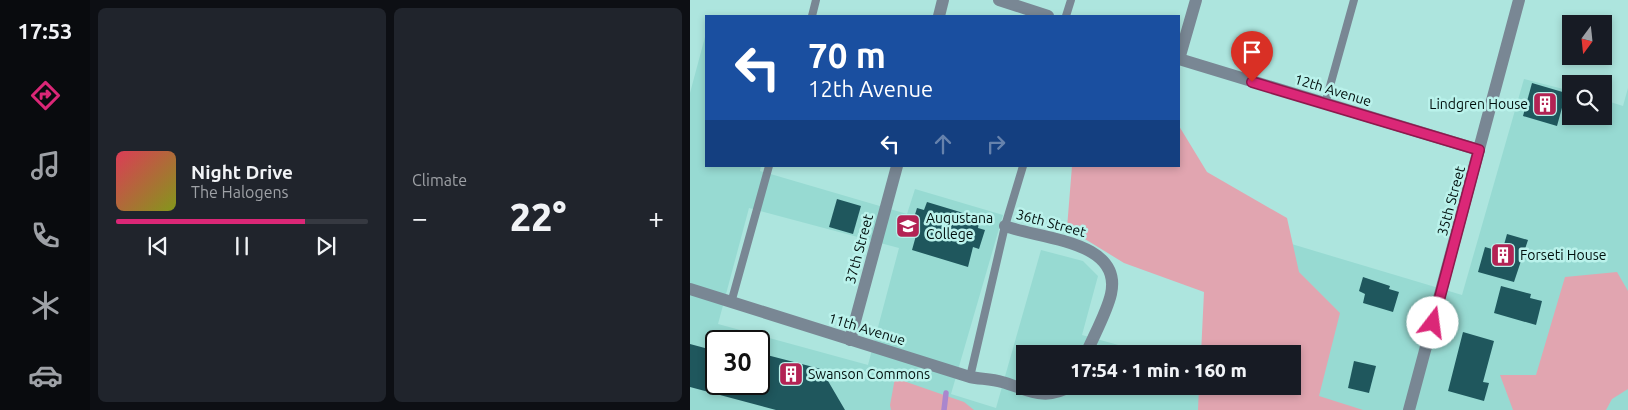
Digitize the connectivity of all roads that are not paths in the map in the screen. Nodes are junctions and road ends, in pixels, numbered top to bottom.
1 (816, 0) edge
2 (943, 0) edge
3 (999, 0) edge
4 (1071, 0) edge
5 (1196, 0) edge
6 (1354, 0) edge
7 (1519, 0) edge
8 (812, 15) edge
9 (939, 15) edge
10 (1045, 15) edge
11 (1066, 15) edge
12 (1180, 56) edge
13 (1180, 59) edge
14 (1325, 104) junction
15 (1479, 150) junction
16 (769, 167) edge
17 (897, 167) edge
18 (1023, 167) edge
19 (1005, 226) junction
20 (690, 289) edge
21 (731, 302) junction
22 (850, 340) junction
23 (1090, 345) edge
24 (970, 377) junction
25 (1016, 386) edge
26 (1409, 410) edge

1 - 8 lane
2 - 9 street
3 - 10 street
4 - 11 lane
5 - 12 street
6 - 14 lane
7 - 15 street, 35th Street
13 - 14 street, 12th Avenue
14 - 15 street, 12th Avenue
15 - 26 street, 35th Street
16 - 21 lane
17 - 22 street, 37th Street
18 - 19 lane
19 - 23 street, 36th Street
19 - 24 lane
20 - 21 street, 11th Avenue
21 - 22 street, 11th Avenue
22 - 24 street, 11th Avenue
24 - 25 street, 11th Avenue

